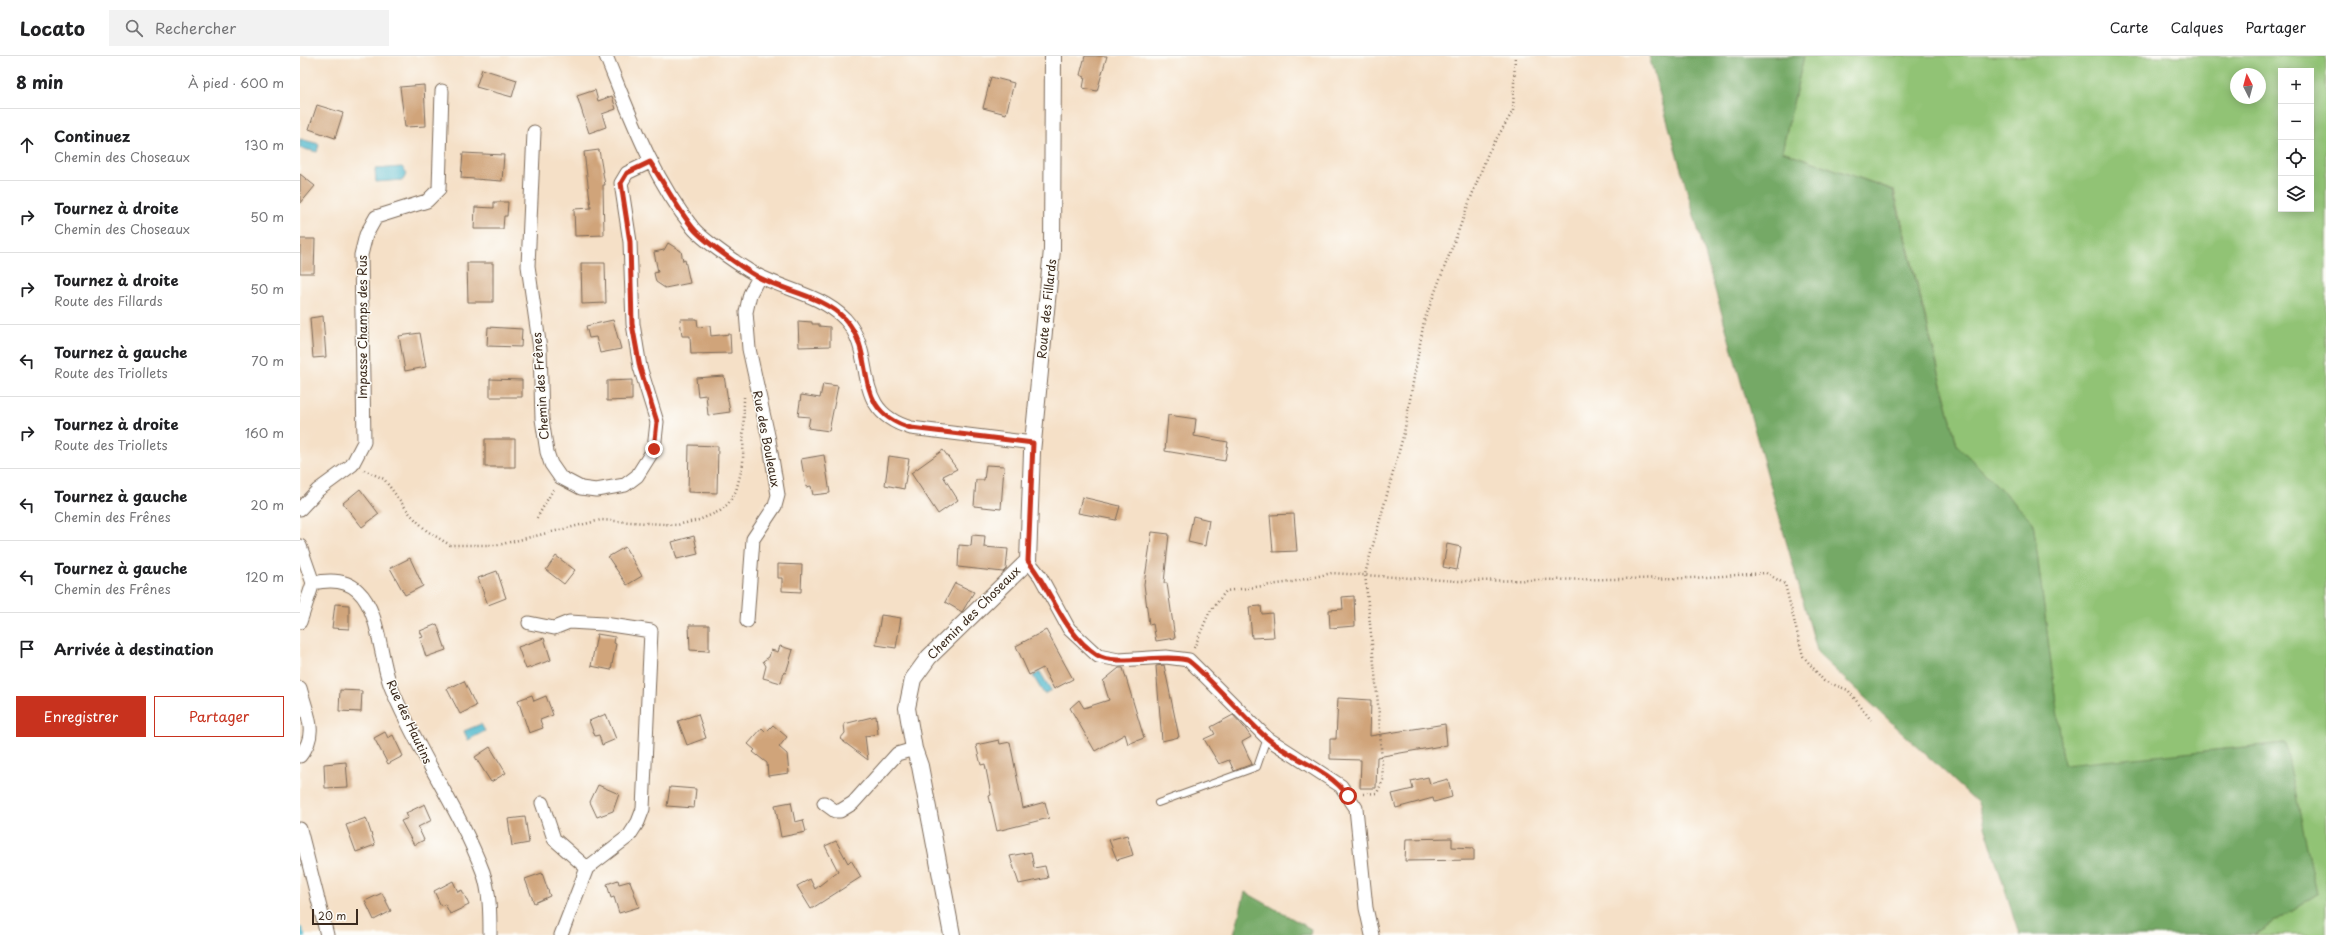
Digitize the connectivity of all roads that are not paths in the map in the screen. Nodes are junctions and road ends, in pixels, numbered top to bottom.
1 (606, 56) edge
2 (1053, 56) edge
3 (442, 91) dead end
4 (534, 132) dead end
5 (650, 162) junction
6 (760, 277) junction
7 (1033, 443) junction
8 (300, 509) edge
9 (300, 546) edge
10 (1028, 561) junction
11 (312, 583) junction
12 (747, 621) dead end
13 (300, 622) edge
14 (529, 623) dead end
15 (300, 688) edge
16 (1267, 738) junction
17 (914, 749) junction
18 (300, 756) edge
19 (542, 803) dead end
20 (824, 803) dead end
21 (1158, 803) dead end
22 (300, 829) edge
23 (587, 868) junction
24 (327, 935) edge
25 (490, 935) edge
26 (561, 935) edge
27 (952, 935) edge
28 (1372, 935) edge

1 - 5 street
2 - 7 street, Route des Fillards
3 - 8 street, Impasse Champs des Rus
4 - 5 street, Chemin des Frênes
5 - 6 street
6 - 7 street
6 - 12 street, Rue des Bouleaux
7 - 10 street, Route des Fillards
9 - 11 street
10 - 16 street, Chemin des Choseaux
10 - 17 street, Chemin des Choseaux
11 - 13 street
11 - 25 street, Rue des Hautins
14 - 23 street
15 - 18 street
16 - 21 lane
16 - 28 street
17 - 20 street
17 - 27 street, Chemin des Choseaux
19 - 23 street
22 - 24 street
23 - 26 street

